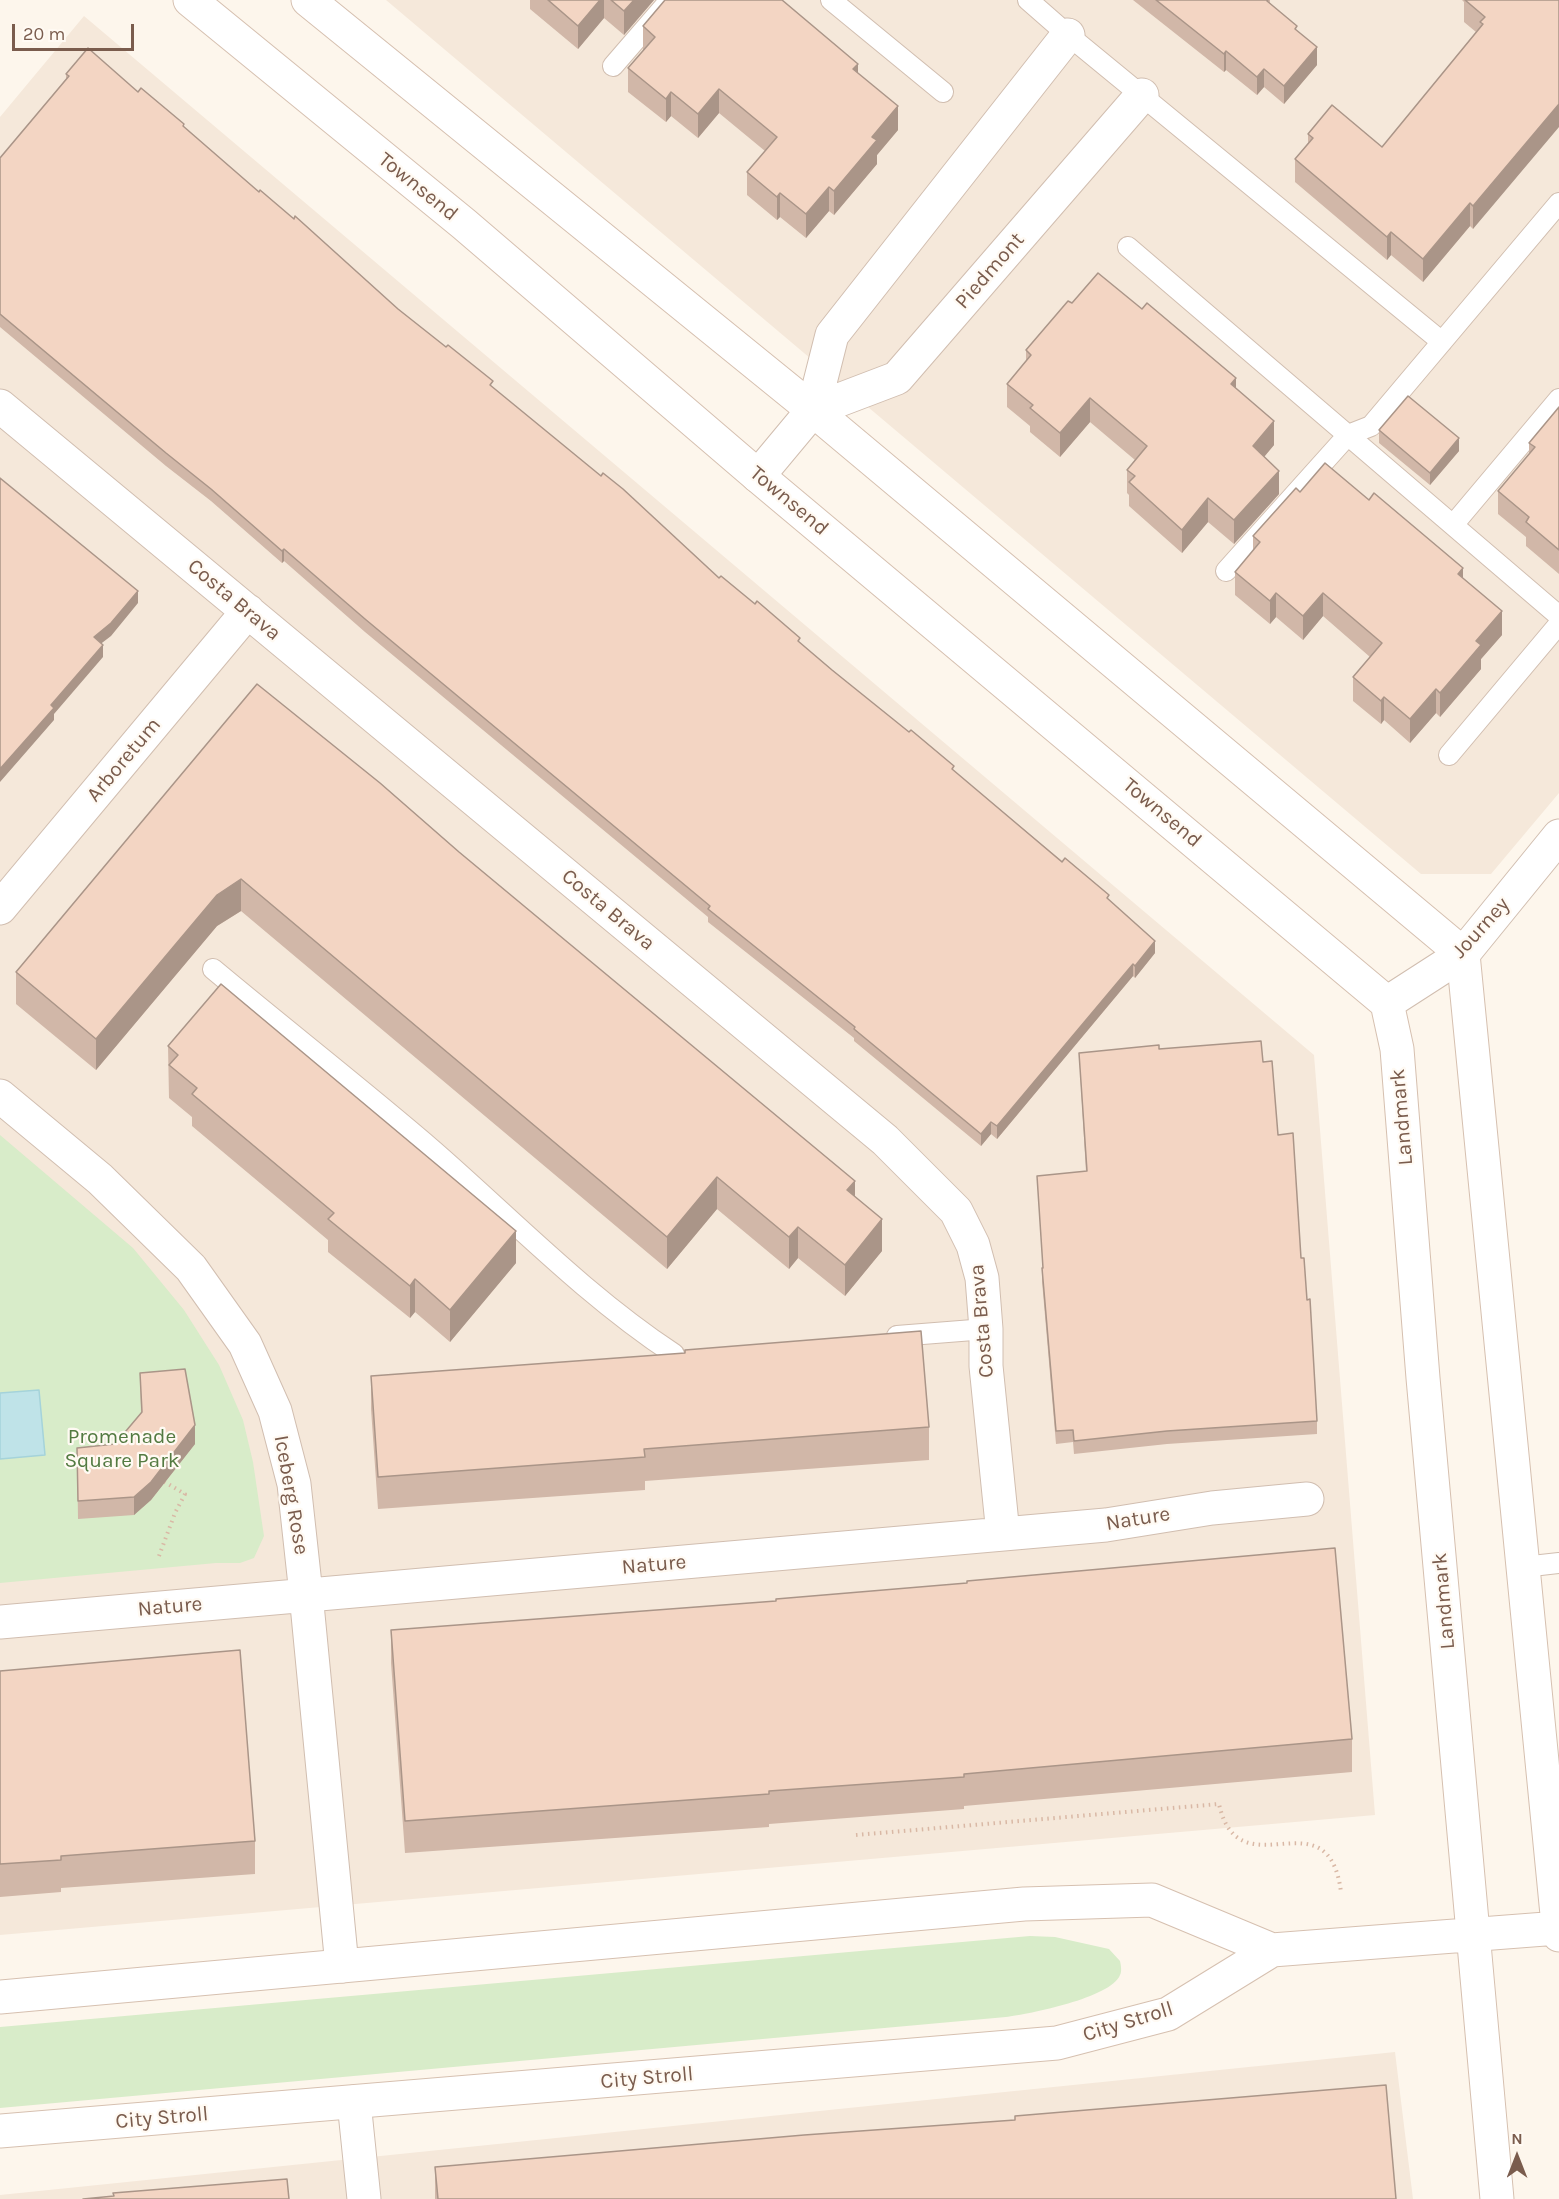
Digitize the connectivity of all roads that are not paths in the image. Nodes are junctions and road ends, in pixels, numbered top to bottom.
1 (190, 0) edge
2 (308, 0) edge
3 (670, 0) edge
4 (831, 0) edge
5 (1028, 0) edge
6 (1068, 35) junction
7 (613, 66) dead end
8 (943, 92) dead end
9 (1142, 95) junction
10 (1559, 203) edge
11 (1128, 247) dead end
12 (1442, 342) junction
13 (1559, 399) edge
14 (0, 406) edge
15 (813, 410) junction
16 (1348, 435) junction
17 (758, 476) junction
18 (1453, 525) junction
19 (1226, 571) dead end
20 (248, 612) junction
21 (1559, 616) edge
22 (1559, 624) edge
23 (1449, 755) dead end
24 (1559, 836) edge
25 (0, 908) edge
26 (1463, 954) junction
27 (213, 969) dead end
28 (1387, 1003) junction
29 (0, 1096) edge
30 (986, 1329) junction
31 (882, 1337) edge
32 (697, 1352) edge
33 (674, 1354) junction
34 (650, 1356) edge
35 (1307, 1499) dead end
36 (1003, 1534) junction
37 (1559, 1563) edge
38 (1523, 1567) junction
39 (306, 1594) junction
40 (0, 1622) edge
41 (1559, 1928) edge
42 (1474, 1934) junction
43 (1559, 1935) edge
44 (1272, 1950) junction
45 (342, 1966) junction
46 (0, 1997) edge
47 (354, 2102) junction
48 (0, 2131) edge
49 (364, 2199) edge
50 (1497, 2199) edge

1 - 17 street, Townsend
2 - 15 street
3 - 7 lane
4 - 8 lane
5 - 6 lane
6 - 9 lane
6 - 15 street, Piedmont
9 - 12 lane
9 - 15 street, Piedmont
10 - 12 lane
11 - 16 lane
12 - 16 lane
13 - 18 lane
14 - 20 street, Costa Brava
15 - 17 street, Piedmont
15 - 26 street
16 - 18 lane
16 - 19 lane
17 - 28 street, Townsend
18 - 21 lane
20 - 25 street, Arboretum
20 - 30 street, Costa Brava
22 - 23 lane
24 - 26 street, Journey
26 - 28 street, Journey
26 - 38 street
27 - 33 lane
28 - 42 street, Landmark
29 - 39 street, Iceberg Rose
30 - 31 lane
30 - 36 street, Costa Brava
32 - 33 lane
33 - 34 lane
35 - 36 street, Nature
36 - 39 street, Nature
37 - 38 lane
38 - 41 street
39 - 40 street, Nature
39 - 45 street, Iceberg Rose
41 - 42 street, City Stroll
41 - 43 street
42 - 44 street, City Stroll
42 - 50 street, Landmark
44 - 45 street, City Stroll
44 - 47 street, City Stroll
45 - 46 street, City Stroll
47 - 48 street, City Stroll
47 - 49 street

